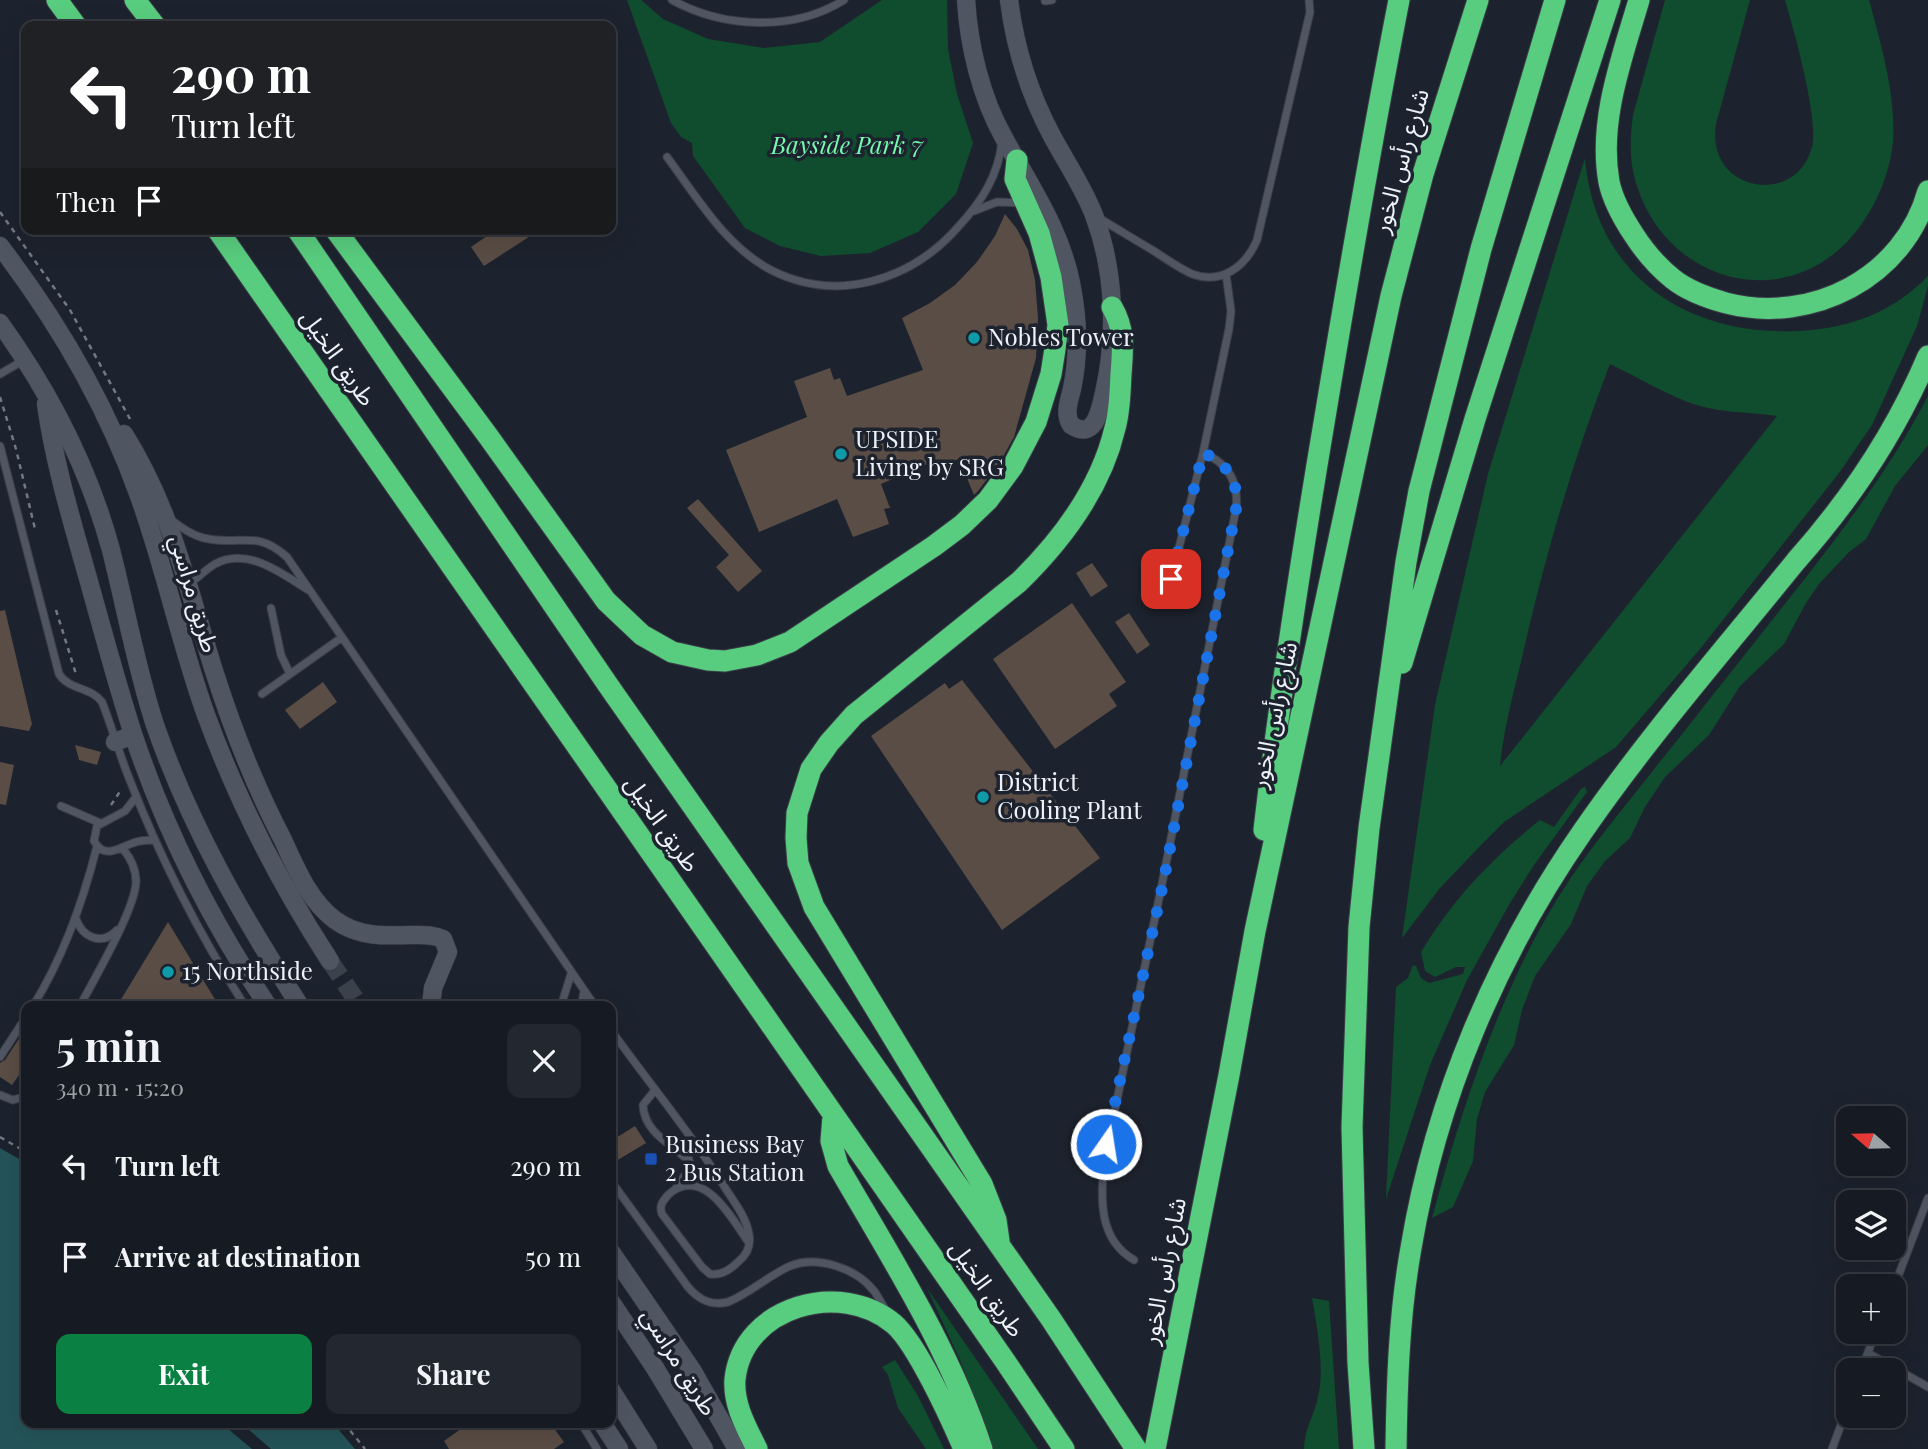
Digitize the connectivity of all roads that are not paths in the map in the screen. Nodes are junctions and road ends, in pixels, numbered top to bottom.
1 (57, 0) edge
2 (135, 0) edge
3 (671, 0) edge
4 (844, 0) edge
5 (966, 0) edge
6 (1009, 0) edge
7 (1309, 0) edge
8 (1399, 0) edge
9 (1478, 0) edge
10 (1555, 0) edge
11 (1610, 0) edge
12 (1639, 0) edge
13 (72, 21) edge
14 (151, 21) edge
15 (1003, 137) junction
16 (667, 157) dead end
17 (1017, 160) junction
18 (1928, 191) edge
19 (1026, 203) junction
20 (970, 214) junction
21 (1094, 215) junction
22 (221, 235) edge
23 (301, 235) edge
24 (339, 235) edge
25 (0, 246) edge
26 (1226, 274) junction
27 (1112, 307) junction
28 (0, 323) edge
29 (1928, 356) edge
30 (24, 360) junction
31 (0, 374) edge
32 (44, 391) junction
33 (93, 392) junction
34 (0, 446) edge
35 (1203, 453) junction
36 (167, 516) junction
37 (1171, 579) dead end
38 (189, 585) junction
39 (314, 593) junction
40 (271, 608) dead end
41 (341, 638) junction
42 (290, 674) junction
43 (262, 694) dead end
44 (1383, 729) junction
45 (134, 735) junction
46 (115, 742) junction
47 (136, 797) junction
48 (61, 806) dead end
49 (100, 823) junction
50 (155, 840) junction
51 (97, 846) junction
52 (122, 848) junction
53 (76, 919) junction
54 (120, 928) junction
55 (1255, 931) junction
56 (330, 961) tunnel mouth
57 (571, 974) junction
58 (584, 992) junction
59 (36, 1001) edge
60 (83, 1001) edge
61 (242, 1001) edge
62 (265, 1001) edge
63 (297, 1001) edge
64 (432, 1001) edge
65 (563, 1001) edge
66 (582, 1001) edge
67 (591, 1001) edge
68 (21, 1025) edge
69 (616, 1039) edge
70 (0, 1057) edge
71 (655, 1090) junction
72 (0, 1094) edge
73 (21, 1098) edge
74 (833, 1116) junction
75 (688, 1134) junction
76 (690, 1162) junction
77 (616, 1188) edge
78 (676, 1189) junction
79 (1928, 1198) edge
80 (750, 1243) junction
81 (999, 1247) junction
82 (616, 1259) edge
83 (1134, 1260) dead end
84 (1899, 1274) edge
85 (616, 1310) edge
86 (894, 1324) junction
87 (1871, 1344) edge
88 (1868, 1353) junction
89 (1866, 1358) edge
90 (1928, 1387) edge
91 (616, 1398) edge
92 (584, 1428) edge
93 (605, 1428) edge
94 (1840, 1428) edge
95 (597, 1449) edge
96 (619, 1449) edge
97 (648, 1449) edge
98 (704, 1449) edge
99 (737, 1449) edge
100 (757, 1449) edge
101 (964, 1449) edge
102 (982, 1449) edge
103 (1064, 1449) edge
104 (1136, 1449) edge
105 (1156, 1449) edge
106 (1364, 1449) edge
107 (1396, 1449) edge
108 (1832, 1449) edge

1 - 13 highway
2 - 14 highway
3 - 4 lane
5 - 15 street
6 - 21 street
7 - 26 lane
8 - 55 highway
9 - 55 highway, شارع رأس الخور
10 - 44 highway
11 - 44 highway
12 - 18 highway
15 - 17 street
15 - 20 lane
16 - 20 lane
17 - 19 highway
17 - 27 street
19 - 20 lane
19 - 24 highway
21 - 26 lane
21 - 27 street
22 - 74 highway, طريق الخيل
23 - 81 highway, طريق الخيل
25 - 33 street, طريق مراسي
26 - 35 lane
27 - 81 highway
28 - 30 street
29 - 107 highway
30 - 31 lane
30 - 32 street
32 - 45 street
32 - 63 street
33 - 36 street
33 - 56 street, طريق مراسي
34 - 46 lane
35 - 37 lane
35 - 83 lane
36 - 38 street
36 - 39 lane
38 - 39 lane
38 - 64 street
39 - 41 lane
40 - 42 lane
41 - 42 lane
41 - 57 lane
42 - 43 lane
44 - 106 highway
45 - 46 street
45 - 62 street
46 - 47 lane
47 - 49 lane
47 - 50 lane
48 - 49 lane
49 - 51 lane
50 - 52 lane
50 - 61 lane
51 - 52 lane
51 - 53 lane
52 - 54 lane
53 - 54 lane
53 - 59 lane
54 - 60 lane
55 - 105 highway, شارع رأس الخور
57 - 58 lane
57 - 65 lane
58 - 66 lane
58 - 67 lane
68 - 70 lane
69 - 71 lane
71 - 75 lane
71 - 76 lane
72 - 73 lane
74 - 102 highway
74 - 103 highway, طريق الخيل
75 - 76 lane
75 - 80 lane
76 - 78 lane
77 - 86 lane
78 - 80 lane
78 - 80 lane
79 - 84 lane
81 - 104 highway, طريق الخيل
82 - 99 street
85 - 98 street, طريق مراسي
86 - 100 highway
86 - 101 highway
87 - 88 lane
88 - 89 lane
88 - 90 lane
91 - 97 street
92 - 95 lane
93 - 96 street
94 - 108 lane

